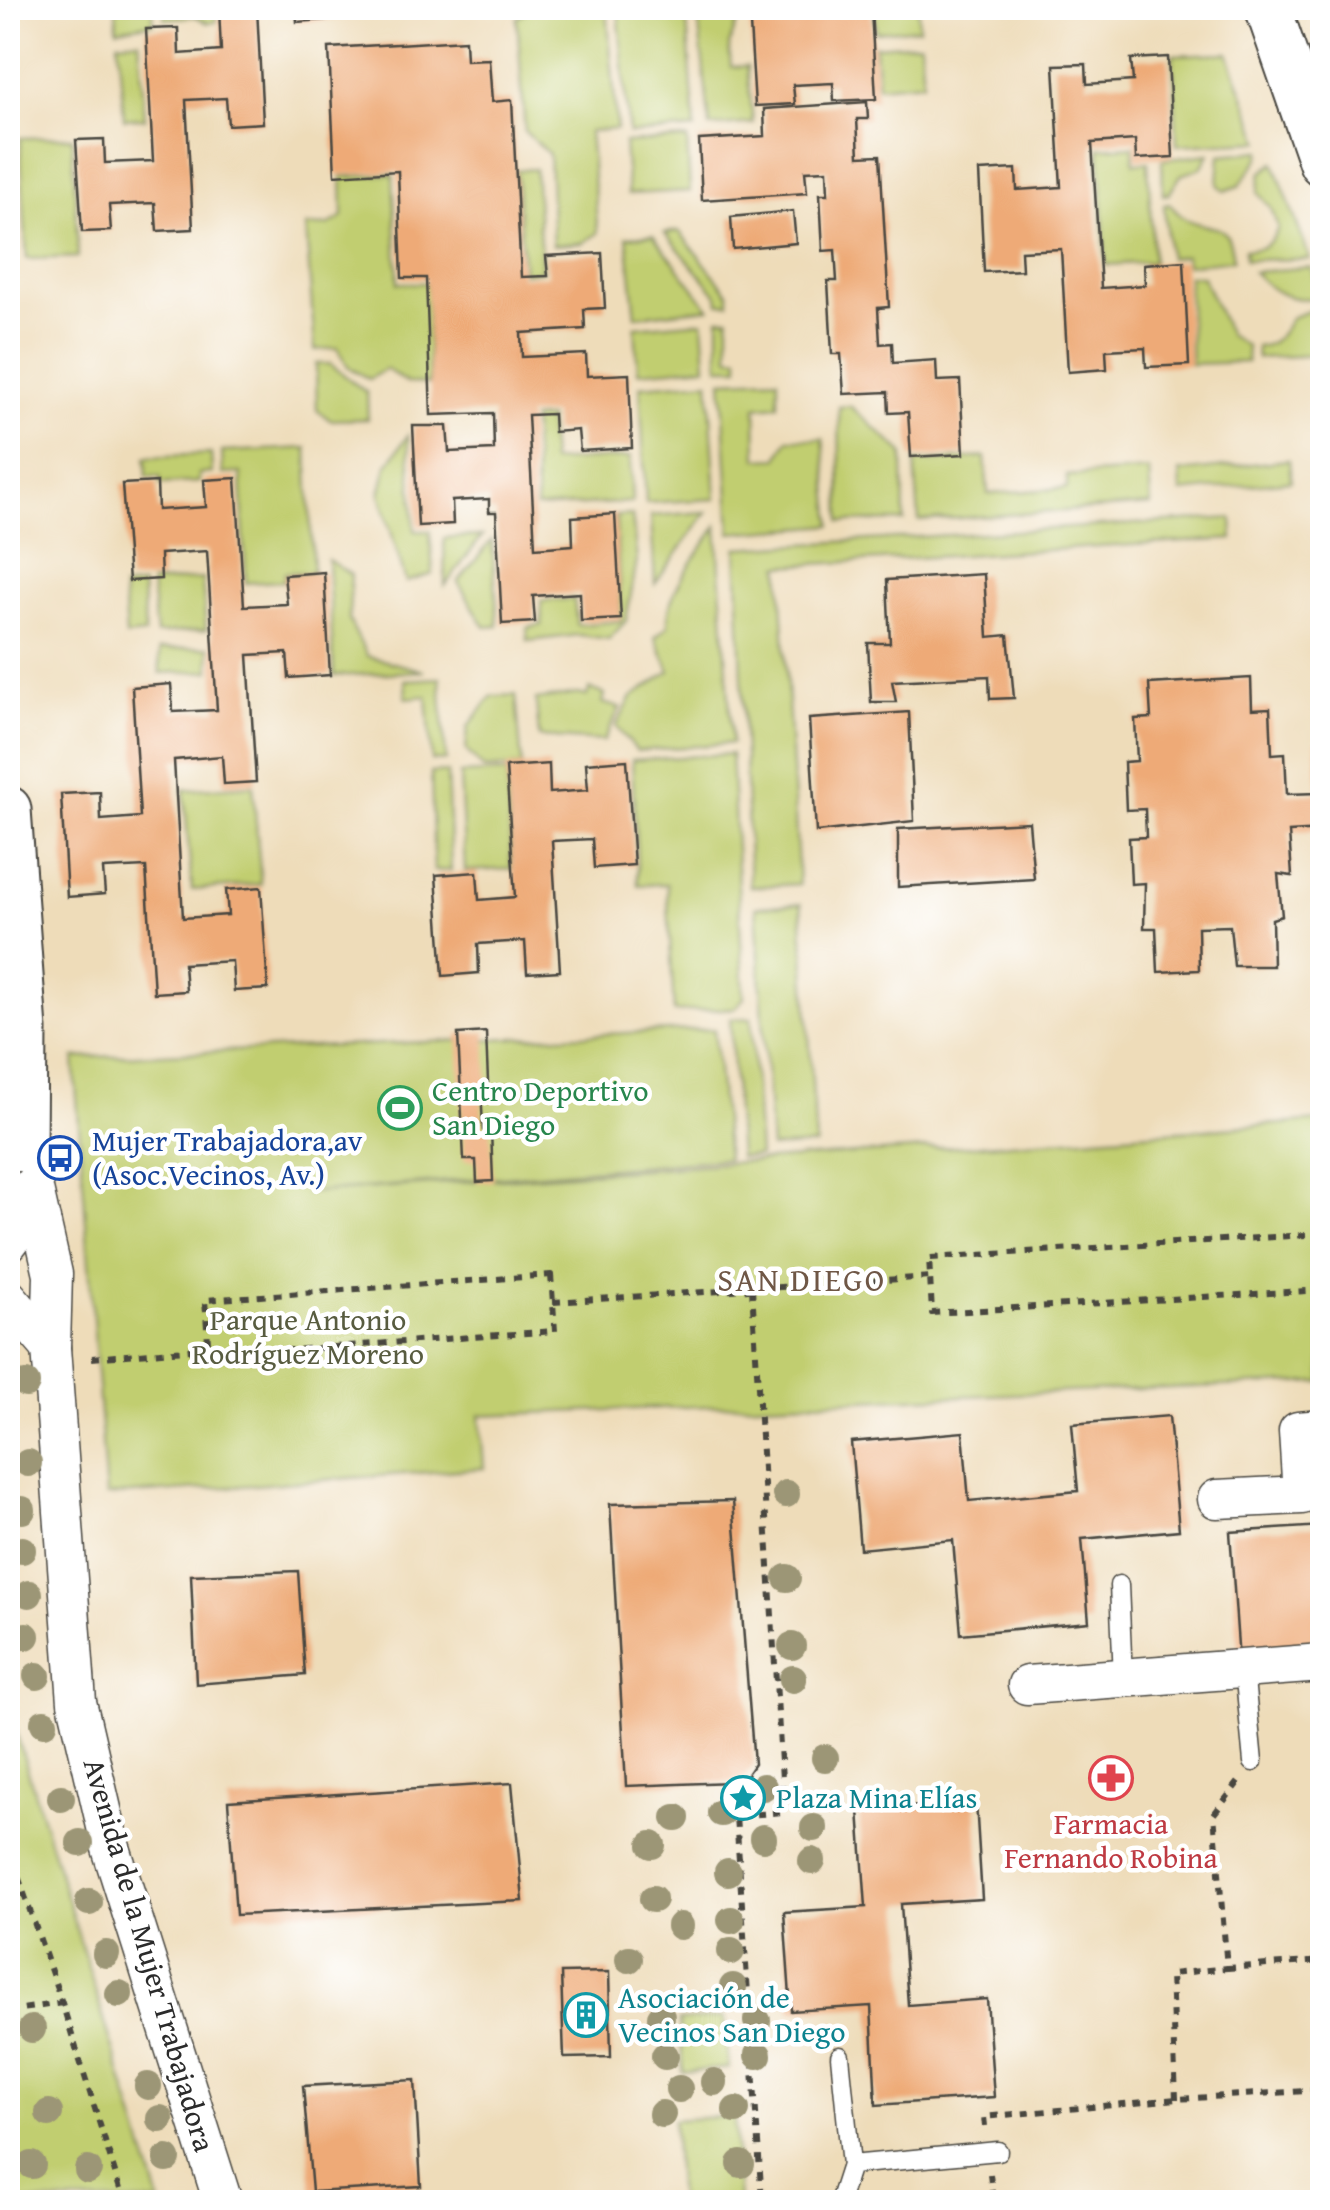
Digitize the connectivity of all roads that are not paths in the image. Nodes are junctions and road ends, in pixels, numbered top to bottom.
1 (1268, 8) edge
2 (1322, 163) edge
3 (8, 809) edge
4 (21, 1154) edge
5 (8, 1244) edge
6 (8, 1298) edge
7 (51, 1348) junction
8 (1322, 1429) edge
9 (1217, 1499) dead end
10 (1119, 1586) dead end
11 (1322, 1663) edge
12 (1244, 1669) junction
13 (1122, 1678) junction
14 (1028, 1685) dead end
15 (1253, 1762) road end
16 (840, 2056) dead end
17 (993, 2152) road end
18 (851, 2165) junction
19 (223, 2202) edge
20 (838, 2202) edge

1 - 2 street
3 - 4 street, Avenida de la Mujer Trabajadora
4 - 5 street
4 - 7 street, Avenida de la Mujer Trabajadora
6 - 7 street
7 - 19 street, Avenida de la Mujer Trabajadora
8 - 9 street
10 - 13 lane
11 - 12 street
12 - 13 street
12 - 15 lane
13 - 14 street
16 - 18 lane
17 - 18 lane
18 - 20 lane

